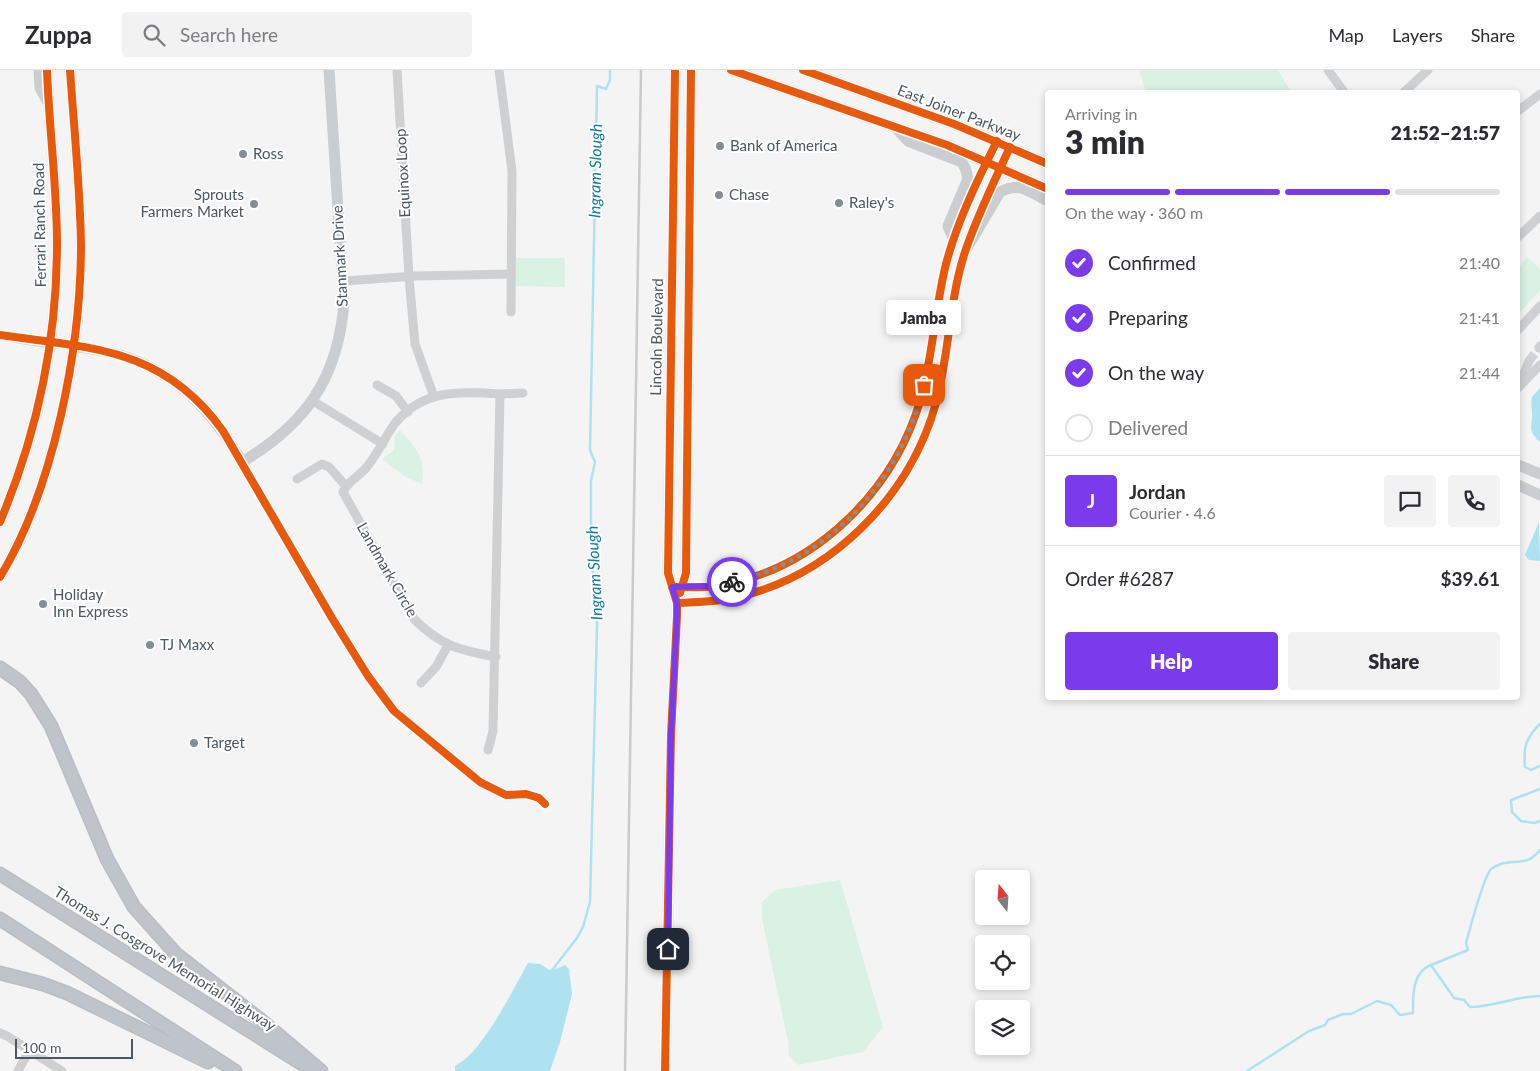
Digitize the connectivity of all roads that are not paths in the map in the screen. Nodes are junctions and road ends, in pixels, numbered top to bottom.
1 (39, 70) edge
2 (48, 70) edge
3 (70, 70) edge
4 (329, 70) edge
5 (397, 70) edge
6 (499, 70) edge
7 (674, 70) edge
8 (690, 70) edge
9 (731, 70) edge
10 (803, 70) edge
11 (1328, 70) edge
12 (1428, 70) edge
13 (1343, 90) edge
14 (1406, 90) edge
15 (1540, 94) edge
16 (48, 102) junction
17 (1520, 109) edge
18 (896, 128) junction
19 (997, 141) junction
20 (1010, 147) junction
21 (987, 162) junction
22 (1045, 163) edge
23 (1000, 168) junction
24 (1045, 188) edge
25 (1045, 200) edge
26 (1540, 216) edge
27 (1520, 235) edge
28 (954, 240) junction
29 (967, 248) junction
30 (511, 274) junction
31 (409, 277) junction
32 (343, 281) junction
33 (1540, 306) edge
34 (510, 312) dead end
35 (1520, 328) edge
36 (0, 335) edge
37 (50, 343) junction
38 (73, 346) junction
39 (1530, 361) tunnel mouth
40 (1540, 365) tunnel mouth
41 (1520, 384) edge
42 (377, 385) dead end
43 (1520, 386) edge
44 (523, 393) dead end
45 (500, 394) junction
46 (434, 397) junction
47 (313, 401) junction
48 (408, 412) junction
49 (383, 444) junction
50 (1520, 466) edge
51 (1540, 474) edge
52 (297, 479) dead end
53 (346, 486) junction
54 (1520, 487) edge
55 (1540, 495) edge
56 (0, 522) edge
57 (0, 577) edge
58 (677, 587) junction
59 (677, 603) junction
60 (448, 645) junction
61 (496, 657) junction
62 (0, 668) edge
63 (421, 683) dead end
64 (488, 750) dead end
65 (0, 874) edge
66 (0, 919) edge
67 (0, 973) edge
68 (0, 1033) edge
69 (29, 1051) junction
70 (18, 1071) edge
71 (62, 1071) edge
72 (227, 1071) edge
73 (235, 1071) edge
74 (313, 1071) edge
75 (321, 1071) edge
76 (665, 1071) edge

1 - 16 main road
2 - 16 main road, Ferrari Ranch Road
3 - 38 main road
4 - 32 main road, Stanmark Drive
5 - 31 street, Equinox Loop
6 - 30 street
7 - 58 main road, Lincoln Boulevard
8 - 58 main road, Lincoln Boulevard
9 - 18 main road
10 - 19 main road, East Joiner Parkway
11 - 13 street
12 - 14 street
15 - 17 street
16 - 37 main road, Ferrari Ranch Road
18 - 21 main road
18 - 28 main road
19 - 20 main road, East Joiner Parkway
19 - 21 street
20 - 22 main road, East Joiner Parkway
20 - 23 street
21 - 23 main road
21 - 28 street
23 - 24 main road
23 - 29 street
25 - 29 main road
26 - 27 street
28 - 58 street
29 - 59 street
30 - 31 street
30 - 34 street
31 - 32 street
31 - 46 street, Equinox Loop
32 - 47 main road, Stanmark Drive
33 - 35 street
36 - 37 main road
37 - 38 street
37 - 56 main road, Ferrari Ranch Road
38 - 47 main road, Stanmark Drive
38 - 57 main road
39 - 41 street
40 - 43 street
42 - 48 street
44 - 45 street
45 - 46 street
45 - 61 street
46 - 48 street
47 - 49 street
48 - 49 street
49 - 53 street
50 - 51 main road
52 - 53 street
53 - 60 street, Landmark Circle
54 - 55 main road
58 - 59 main road, Lincoln Boulevard
59 - 76 main road, Lincoln Boulevard
60 - 61 street, Landmark Circle
60 - 63 street
61 - 64 street
62 - 75 highway
65 - 74 highway, Thomas J. Cosgrove Memorial Highway
66 - 73 highway
67 - 72 highway
68 - 69 street
69 - 70 street
69 - 71 street

